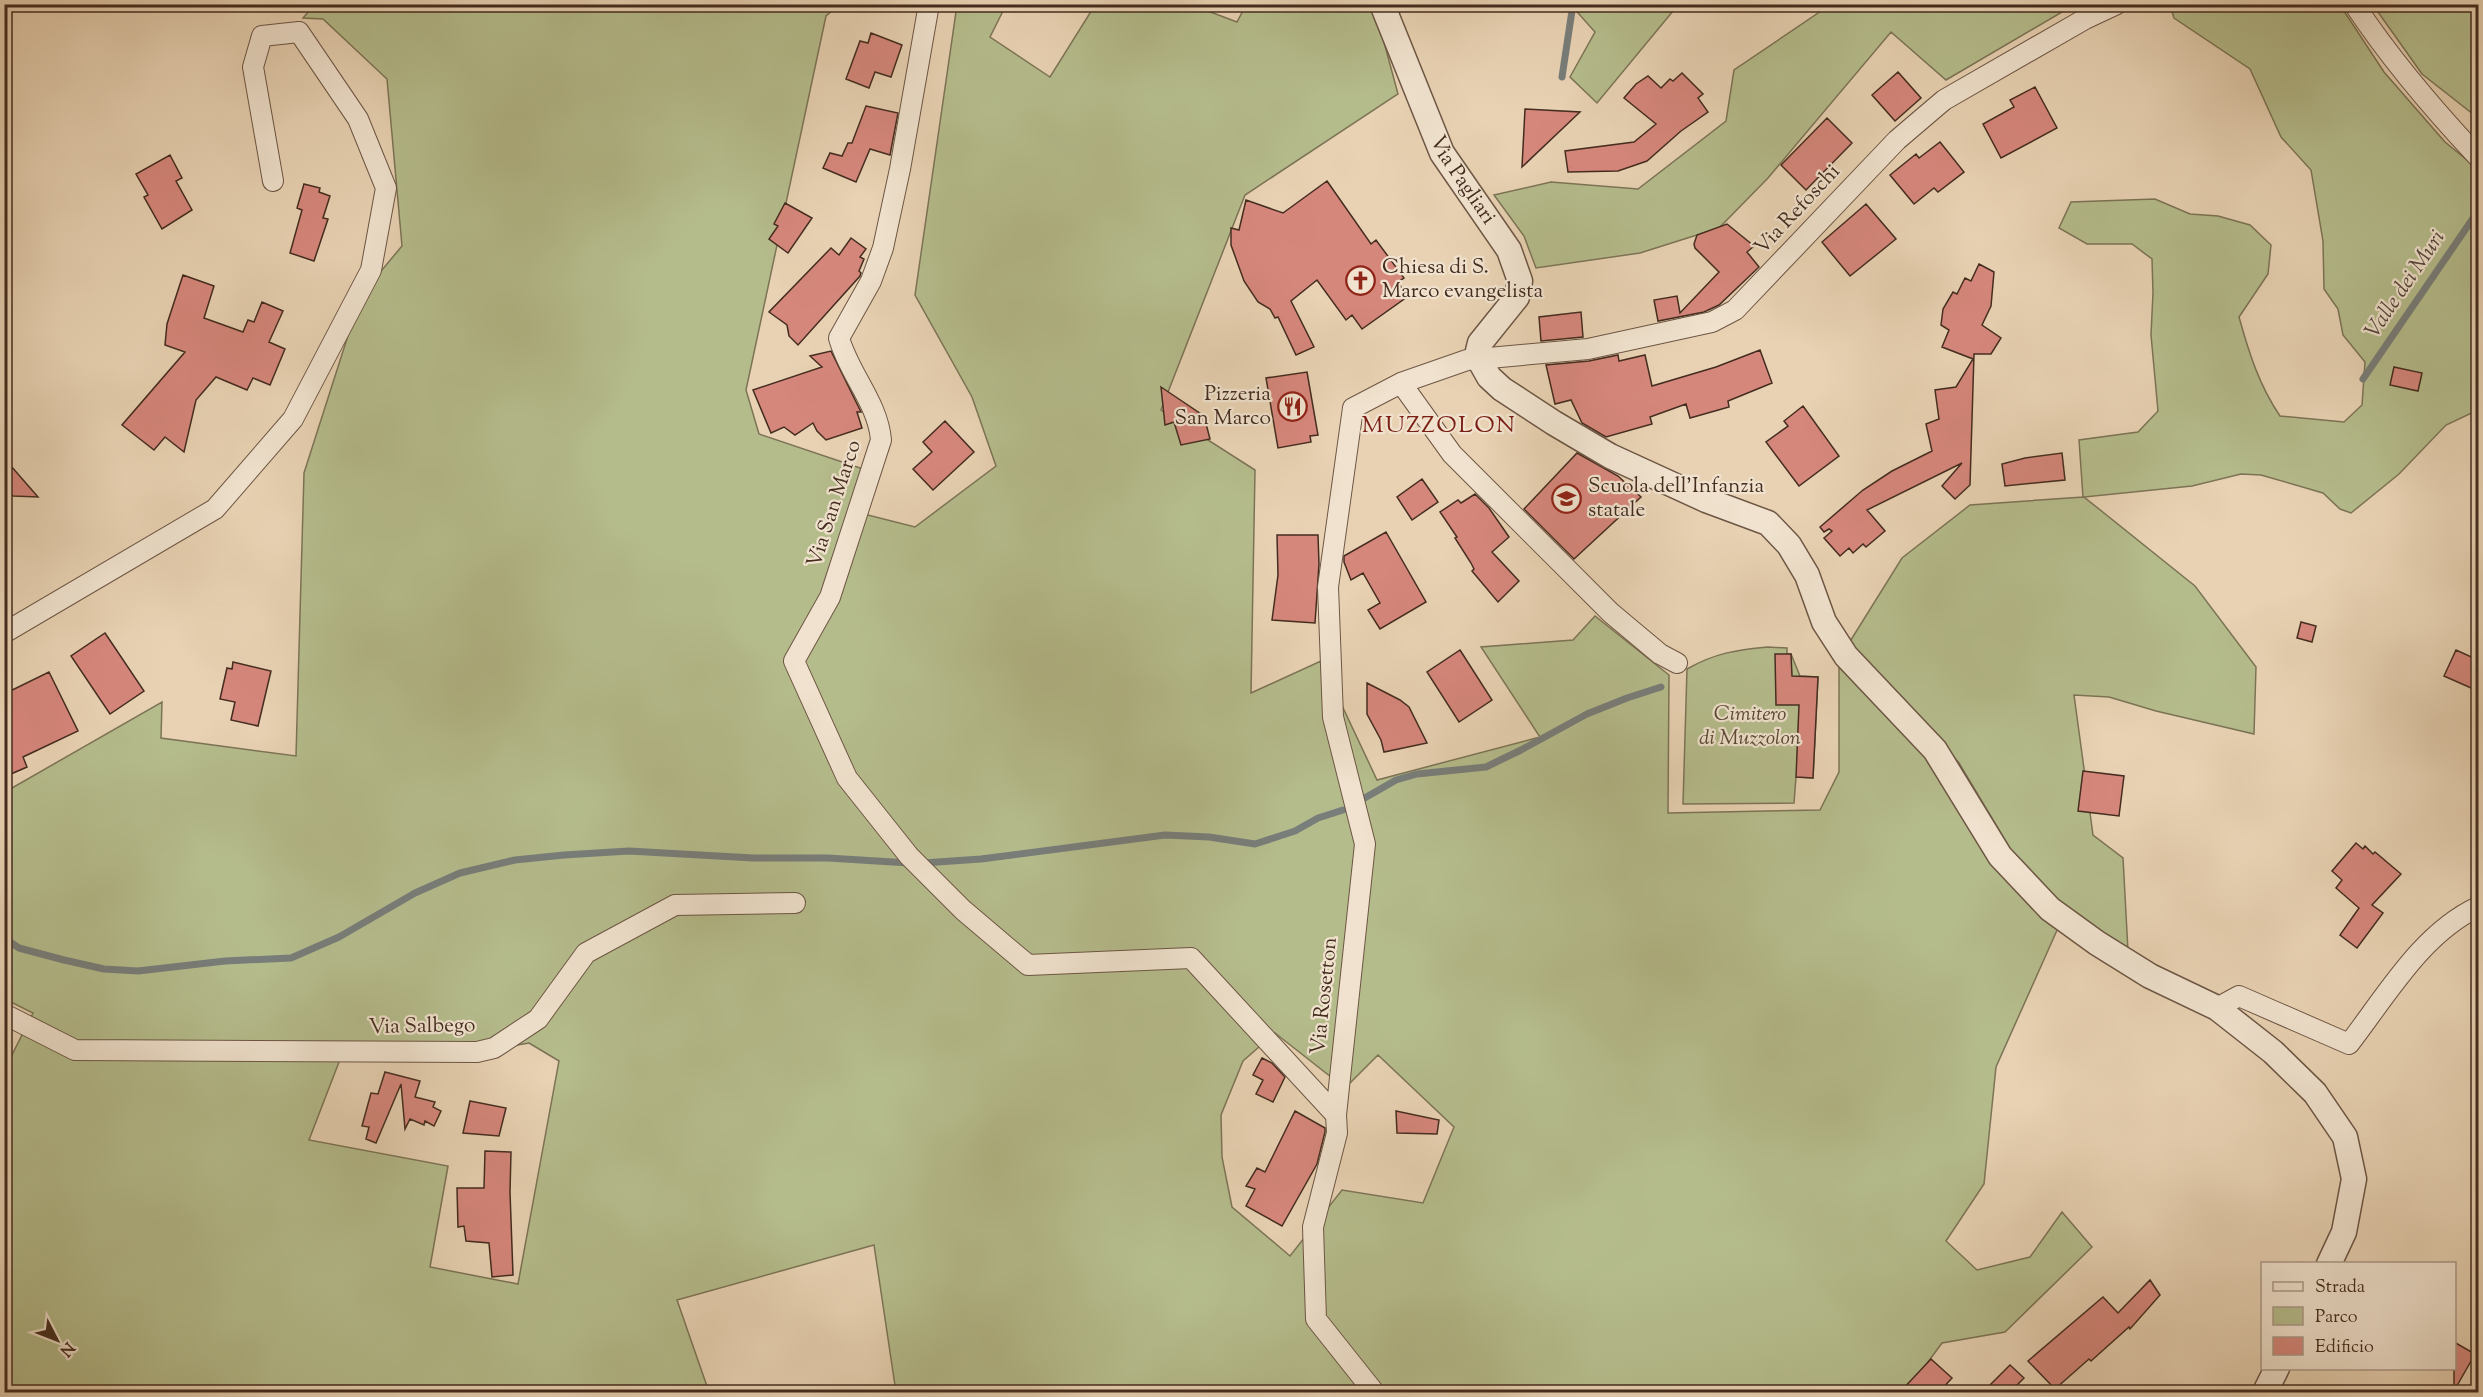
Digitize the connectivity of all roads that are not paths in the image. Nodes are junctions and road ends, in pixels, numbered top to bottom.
1 (929, 4) edge
2 (1382, 4) edge
3 (2117, 4) edge
4 (2354, 4) edge
5 (2478, 157) edge
6 (273, 181) dead end
7 (1480, 352) junction
8 (1401, 383) junction
9 (4, 633) edge
10 (1677, 663) dead end
11 (795, 903) dead end
12 (2478, 907) edge
13 (2217, 1008) junction
14 (4, 1014) edge
15 (1336, 1115) junction
16 (2330, 1262) edge
17 (2276, 1370) edge
18 (1374, 1392) edge
19 (2265, 1392) edge

1 - 15 street, Via San Marco
2 - 7 street, Via Pagliari
3 - 7 street, Via Refoschi
4 - 5 street
6 - 9 street
7 - 8 street, Via Refoschi
7 - 13 street
8 - 10 street
8 - 15 street, Via Rosetton
11 - 14 street, Via Salbego
12 - 13 street
13 - 16 street
15 - 18 street, Via Rosetton
17 - 19 street

